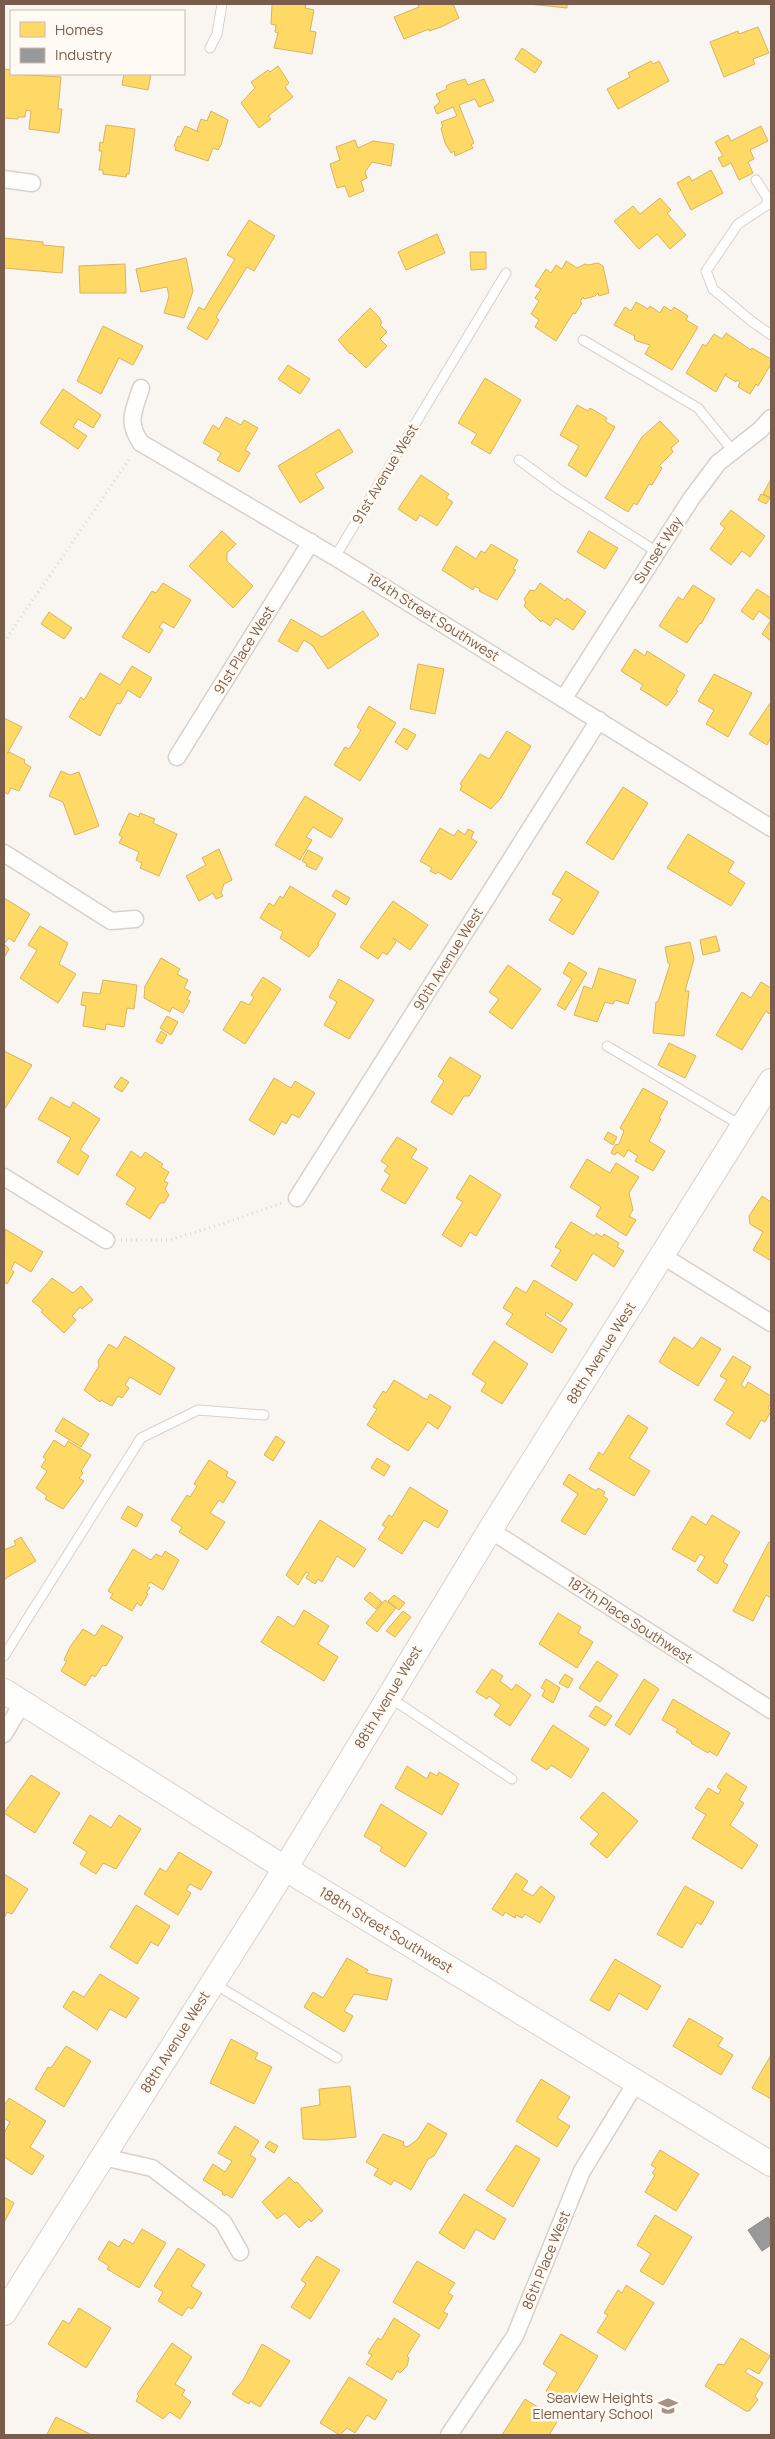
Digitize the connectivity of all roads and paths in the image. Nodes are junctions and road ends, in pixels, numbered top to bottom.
1 (222, 4) edge
2 (210, 48) dead end
3 (4, 179) edge
4 (756, 180) dead end
5 (32, 183) dead end
6 (506, 273) dead end
7 (771, 335) edge
8 (583, 340) dead end
9 (141, 388) dead end
10 (771, 418) edge
11 (141, 442) junction
12 (733, 451) junction
13 (519, 460) dead end
14 (311, 542) junction
15 (657, 552) junction
16 (335, 557) junction
17 (4, 642) edge
18 (564, 698) junction
19 (599, 720) junction
20 (177, 757) dead end
21 (771, 828) edge
22 (4, 853) edge
23 (135, 919) dead end
24 (607, 1046) dead end
25 (771, 1080) edge
26 (743, 1127) junction
27 (4, 1177) edge
28 (297, 1198) joint
29 (106, 1240) joint
30 (663, 1256) junction
31 (771, 1323) edge
32 (264, 1415) dead end
33 (490, 1530) junction
34 (4, 1656) edge
35 (14, 1696) edge
36 (389, 1697) junction
37 (771, 1710) edge
38 (4, 1734) edge
39 (512, 1779) dead end
40 (285, 1868) junction
41 (213, 1983) junction
42 (337, 2058) dead end
43 (637, 2081) junction
44 (103, 2157) junction
45 (771, 2164) edge
46 (240, 2252) dead end
47 (4, 2314) edge
48 (448, 2435) edge

1 - 2 lane
3 - 5 street
4 - 7 lane
6 - 16 lane, 91st Avenue West
8 - 12 lane
9 - 11 street
10 - 12 street, Sunset Way
11 - 14 street, 184th Street Southwest
11 - 17 path
12 - 15 street, Sunset Way
13 - 15 lane
14 - 16 street, 184th Street Southwest
14 - 20 street, 91st Place West
15 - 18 street, Sunset Way
16 - 18 street, 184th Street Southwest
18 - 19 street, 184th Street Southwest
19 - 21 street, 184th Street Southwest
19 - 28 street, 90th Avenue West
22 - 23 street
24 - 26 lane
25 - 26 street, 88th Avenue West
26 - 30 street, 88th Avenue West
27 - 29 street
28 - 29 path
30 - 31 street
30 - 33 street, 88th Avenue West
32 - 34 lane
33 - 36 street, 88th Avenue West
33 - 37 street, 187th Place Southwest
35 - 38 street
35 - 40 street, 188th Street Southwest
36 - 39 lane
36 - 40 street, 88th Avenue West
40 - 41 street, 88th Avenue West
40 - 43 street, 188th Street Southwest
41 - 42 lane
41 - 44 street, 88th Avenue West
43 - 45 street, 188th Street Southwest
43 - 48 street, 86th Place West
44 - 46 street
44 - 47 street, 88th Avenue West

